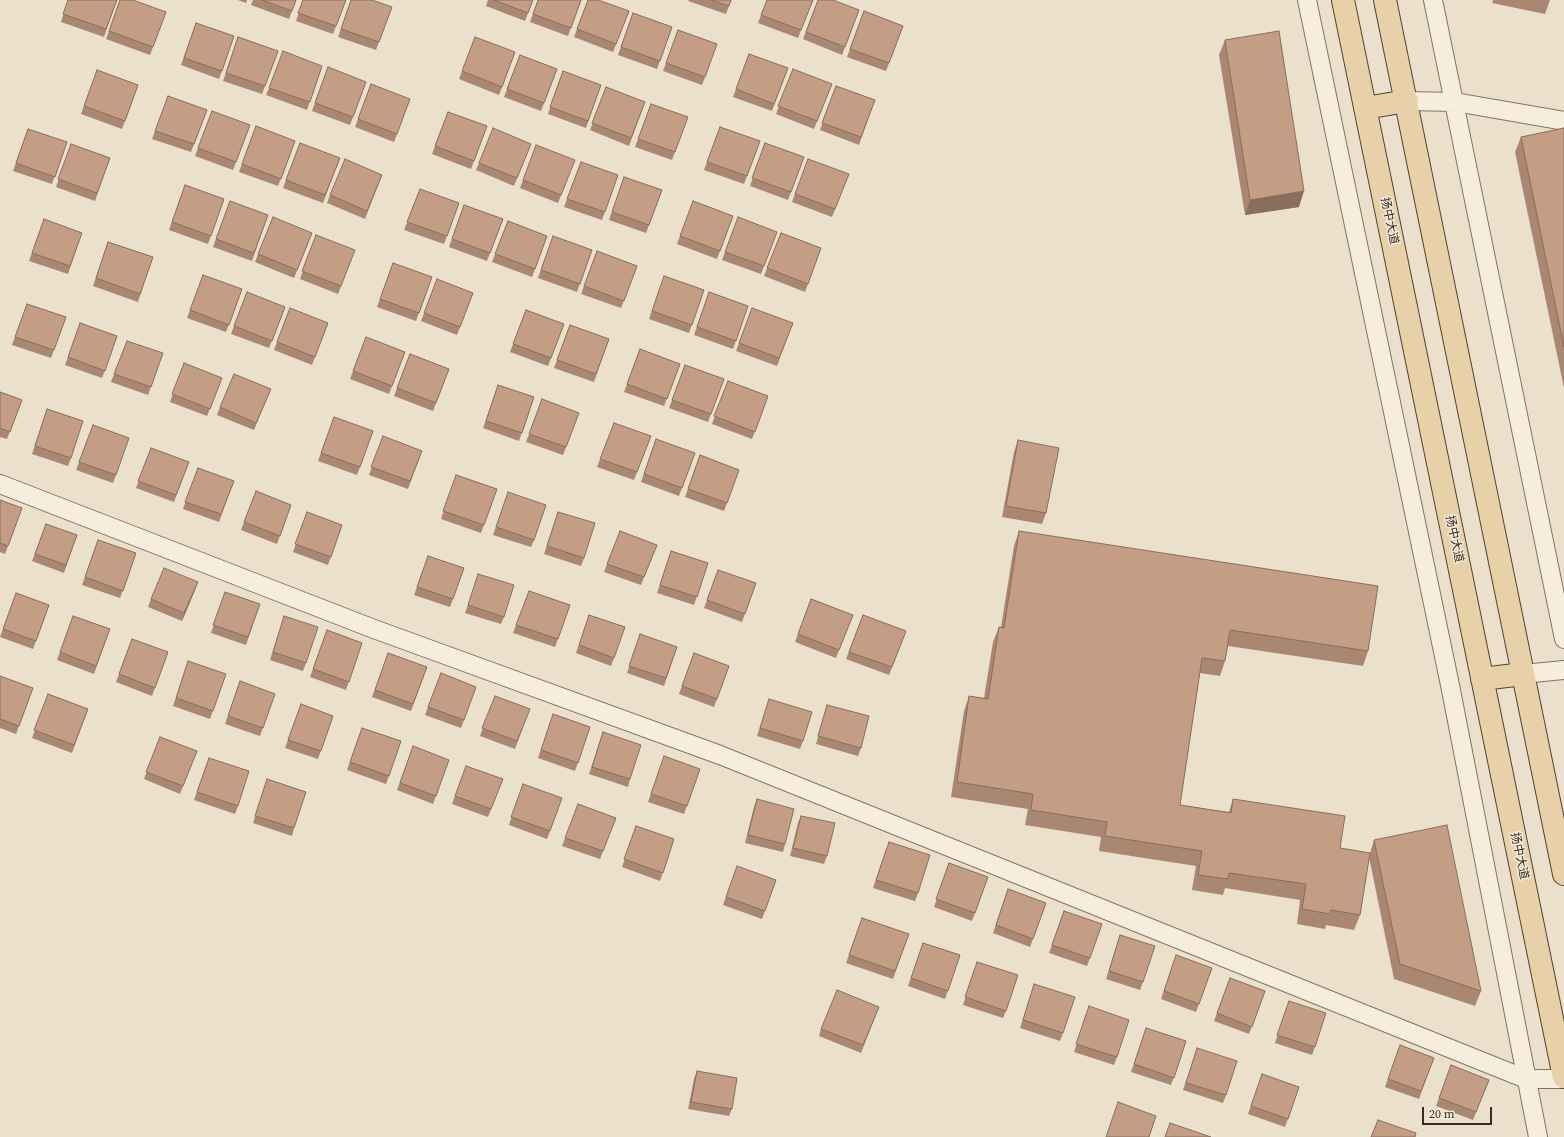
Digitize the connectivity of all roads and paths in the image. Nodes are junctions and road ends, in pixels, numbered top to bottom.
1 (1307, 0) edge
2 (1343, 0) edge
3 (1385, 0) edge
4 (1433, 0) edge
5 (1407, 101) junction
6 (1455, 102) junction
7 (1365, 108) junction
8 (1564, 121) edge
9 (0, 484) edge
10 (1564, 639) edge
11 (1564, 670) edge
12 (1523, 674) junction
13 (1482, 679) junction
14 (1564, 874) edge
15 (1564, 1078) edge
16 (1526, 1079) junction
17 (1538, 1137) edge

1 - 16 street
2 - 7 main road, 扬中大道
3 - 5 main road
4 - 6 street
5 - 6 street
5 - 7 main road
5 - 12 main road
6 - 8 street
6 - 10 street
7 - 13 main road, 扬中大道
9 - 16 street
11 - 12 street
12 - 13 main road
12 - 14 main road
13 - 15 main road, 扬中大道
15 - 16 street
16 - 17 street

